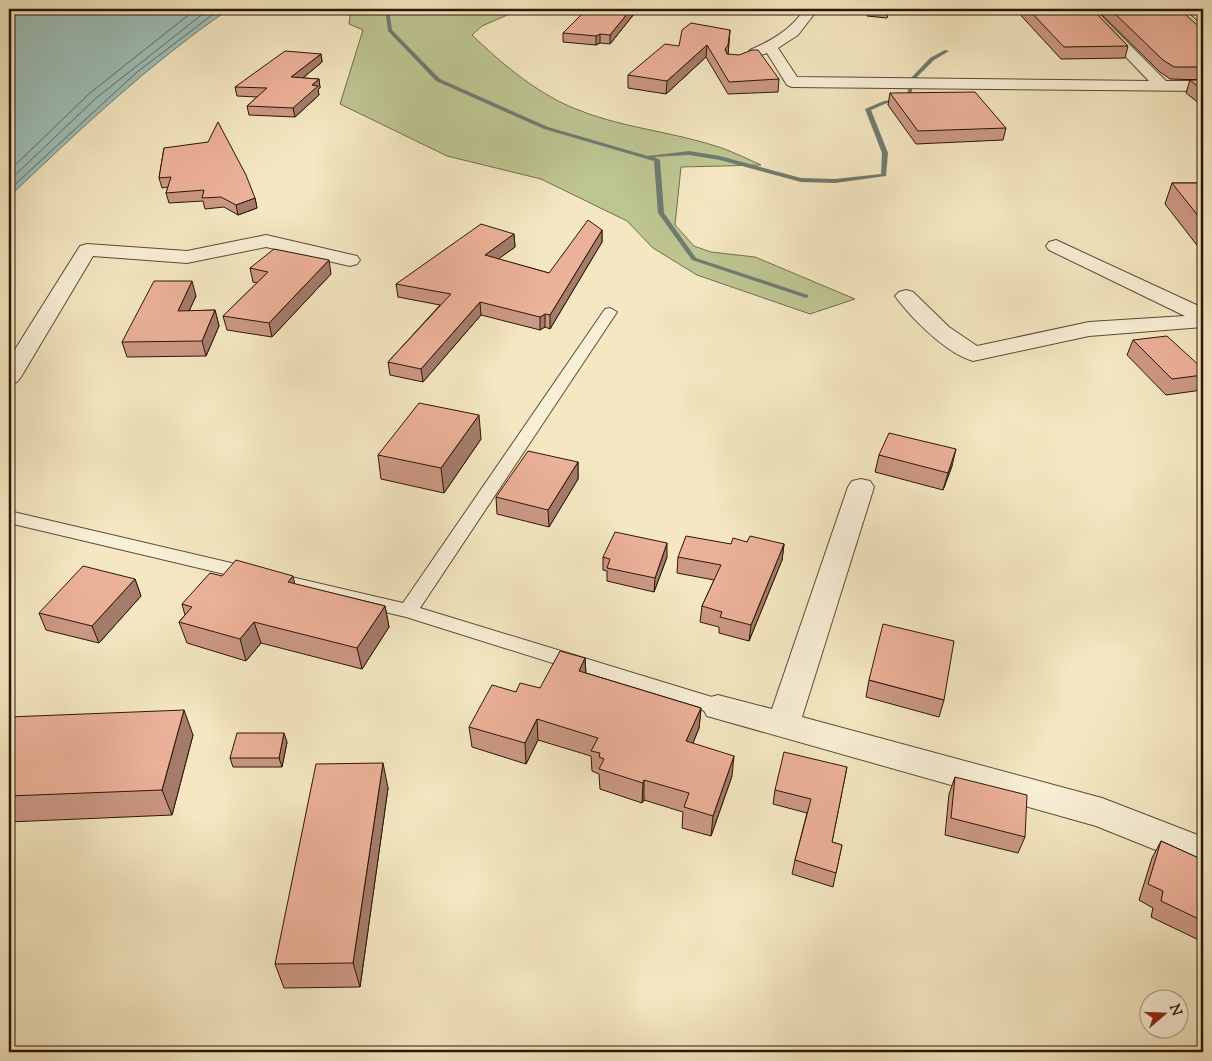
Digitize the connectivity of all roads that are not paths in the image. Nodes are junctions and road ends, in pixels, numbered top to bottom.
1 (811, 9) edge
2 (1087, 9) edge
3 (1192, 9) edge
4 (1203, 18) edge
5 (770, 46) junction
6 (740, 59) edge
7 (1162, 86) junction
8 (1203, 86) edge
9 (1056, 246) dead end
10 (350, 260) dead end
11 (906, 296) dead end
12 (610, 312) dead end
13 (1203, 316) edge
14 (1203, 321) edge
15 (9, 378) edge
16 (861, 487) dead end
17 (9, 517) edge
18 (408, 611) junction
19 (718, 708) joint
20 (782, 725) junction
21 (1203, 853) edge

1 - 5 street
2 - 7 street
3 - 4 street
5 - 6 street
5 - 7 street
7 - 8 street
9 - 13 street
10 - 15 street
11 - 14 street
12 - 18 lane
16 - 20 street
17 - 18 lane
18 - 19 lane
19 - 20 street
20 - 21 street

